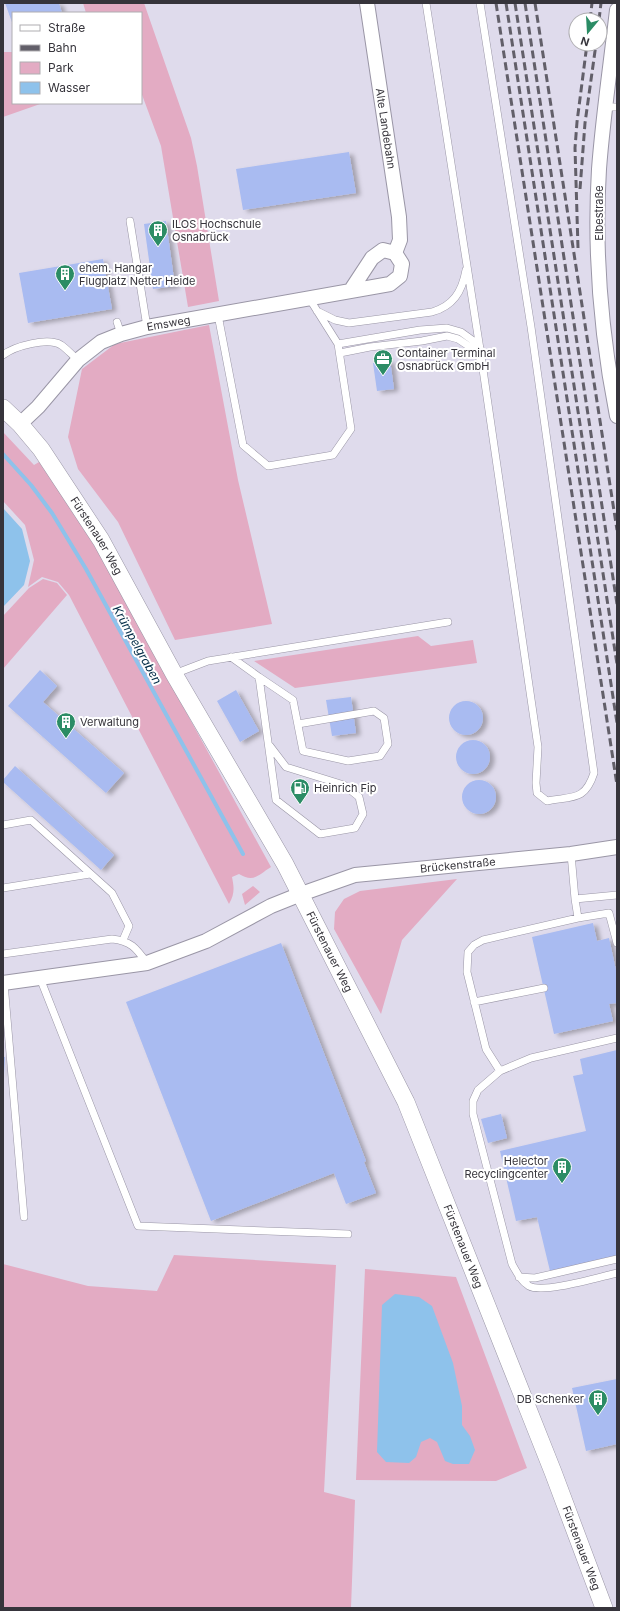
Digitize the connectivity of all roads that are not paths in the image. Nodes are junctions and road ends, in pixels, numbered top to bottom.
1 (367, 3) edge
2 (426, 3) edge
3 (480, 3) edge
4 (617, 10) edge
5 (611, 107) edge
6 (130, 222) dead end
7 (395, 253) junction
8 (466, 258) junction
9 (351, 290) junction
10 (309, 298) junction
11 (317, 311) junction
12 (218, 315) junction
13 (147, 327) junction
14 (338, 344) junction
15 (480, 349) junction
16 (340, 353) junction
17 (3, 355) edge
18 (78, 360) junction
19 (482, 362) junction
20 (3, 408) edge
21 (617, 416) edge
22 (20, 424) junction
23 (448, 622) dead end
24 (231, 657) junction
25 (174, 674) junction
26 (259, 677) junction
27 (298, 724) junction
28 (270, 746) junction
29 (3, 825) edge
30 (617, 847) edge
31 (571, 854) junction
32 (90, 874) junction
33 (3, 888) edge
34 (301, 894) junction
35 (617, 895) edge
36 (575, 899) junction
37 (578, 918) junction
38 (123, 940) junction
39 (617, 943) edge
40 (3, 954) edge
41 (147, 963) junction
42 (40, 978) junction
43 (4, 983) edge
44 (544, 988) dead end
45 (474, 1002) junction
46 (617, 1038) edge
47 (6, 1046) edge
48 (500, 1071) junction
49 (24, 1217) dead end
50 (348, 1234) dead end
51 (617, 1260) edge
52 (617, 1273) edge
53 (519, 1277) junction
54 (604, 1608) edge

1 - 7 street, Alte Landebahn
2 - 8 lane
3 - 19 lane
4 - 5 street, Elbestraße
5 - 21 street, Elbestraße
6 - 13 lane
7 - 9 street
7 - 9 street, Emsweg
8 - 11 lane
8 - 15 lane
9 - 10 street, Emsweg
10 - 11 lane
10 - 12 street, Emsweg
11 - 14 lane
12 - 13 street, Emsweg
12 - 16 lane
13 - 18 street, Emsweg
14 - 15 lane
14 - 16 lane
15 - 19 lane
16 - 19 lane
17 - 18 lane
18 - 22 street, Emsweg
20 - 22 street, Fürstenauer Weg
22 - 25 street, Fürstenauer Weg
23 - 24 lane
24 - 25 lane
24 - 26 lane
25 - 34 street, Fürstenauer Weg
26 - 27 lane
26 - 28 lane
27 - 27 lane
28 - 28 lane
29 - 32 lane
30 - 31 street, Brückenstraße
31 - 34 street, Brückenstraße
31 - 36 lane
32 - 33 lane
32 - 38 lane
34 - 41 street
34 - 54 street, Fürstenauer Weg
35 - 36 lane
36 - 37 lane
37 - 39 lane
37 - 45 lane
38 - 40 lane
38 - 41 lane
41 - 42 street
42 - 43 street
42 - 50 lane
43 - 47 lane
44 - 45 lane
45 - 48 lane
46 - 48 lane
47 - 49 lane
48 - 53 lane
51 - 53 lane
52 - 53 lane

